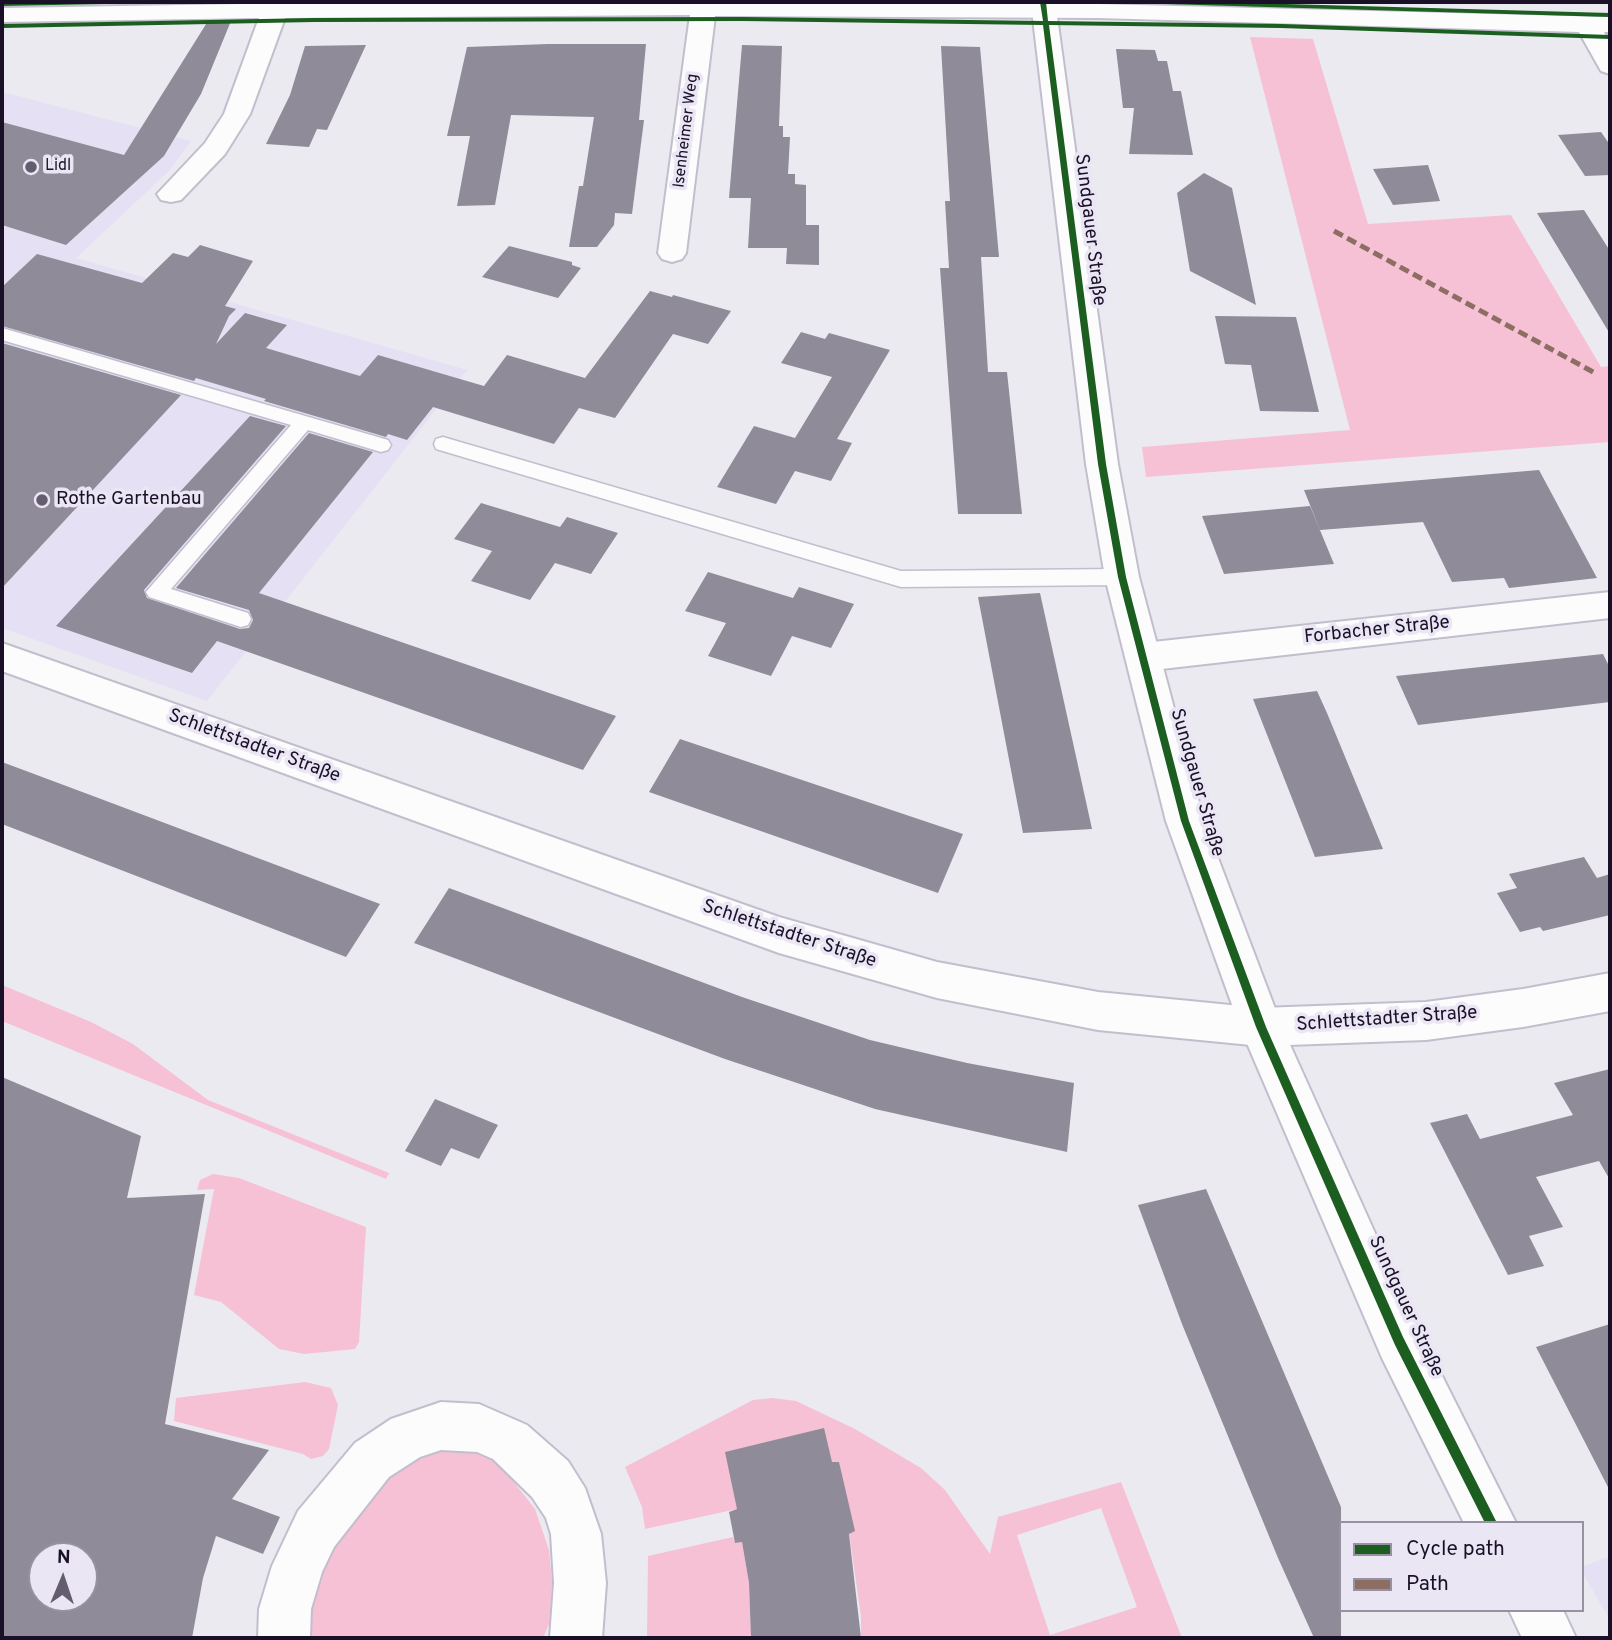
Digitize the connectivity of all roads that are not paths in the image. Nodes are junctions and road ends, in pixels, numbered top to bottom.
1 (1044, 6) edge
2 (703, 8) junction
3 (275, 10) junction
4 (2, 15) edge
5 (1598, 25) edge
6 (1610, 66) edge
7 (171, 194) dead end
8 (672, 253) dead end
9 (2, 334) edge
10 (304, 422) junction
11 (443, 444) dead end
12 (381, 445) dead end
13 (1122, 577) junction
14 (1610, 605) edge
15 (241, 619) dead end
16 (2, 657) edge
17 (1144, 657) junction
18 (1610, 992) edge
19 (1261, 1027) junction
20 (1490, 1521) edge
21 (1536, 1612) edge
22 (284, 1638) edge
23 (576, 1638) edge
24 (1550, 1638) edge

1 - 2 street
1 - 5 street
1 - 13 street, Sundgauer Straße
2 - 3 street
2 - 8 street, Isenheimer Weg
3 - 4 street
3 - 7 street
5 - 6 street
9 - 10 lane
10 - 12 lane
10 - 15 lane
11 - 13 lane
13 - 17 street, Sundgauer Straße
14 - 17 street, Forbacher Straße
16 - 19 street, Schlettstadter Straße
17 - 19 street, Sundgauer Straße
18 - 19 street, Schlettstadter Straße
19 - 20 street, Sundgauer Straße
21 - 24 street
22 - 23 street

